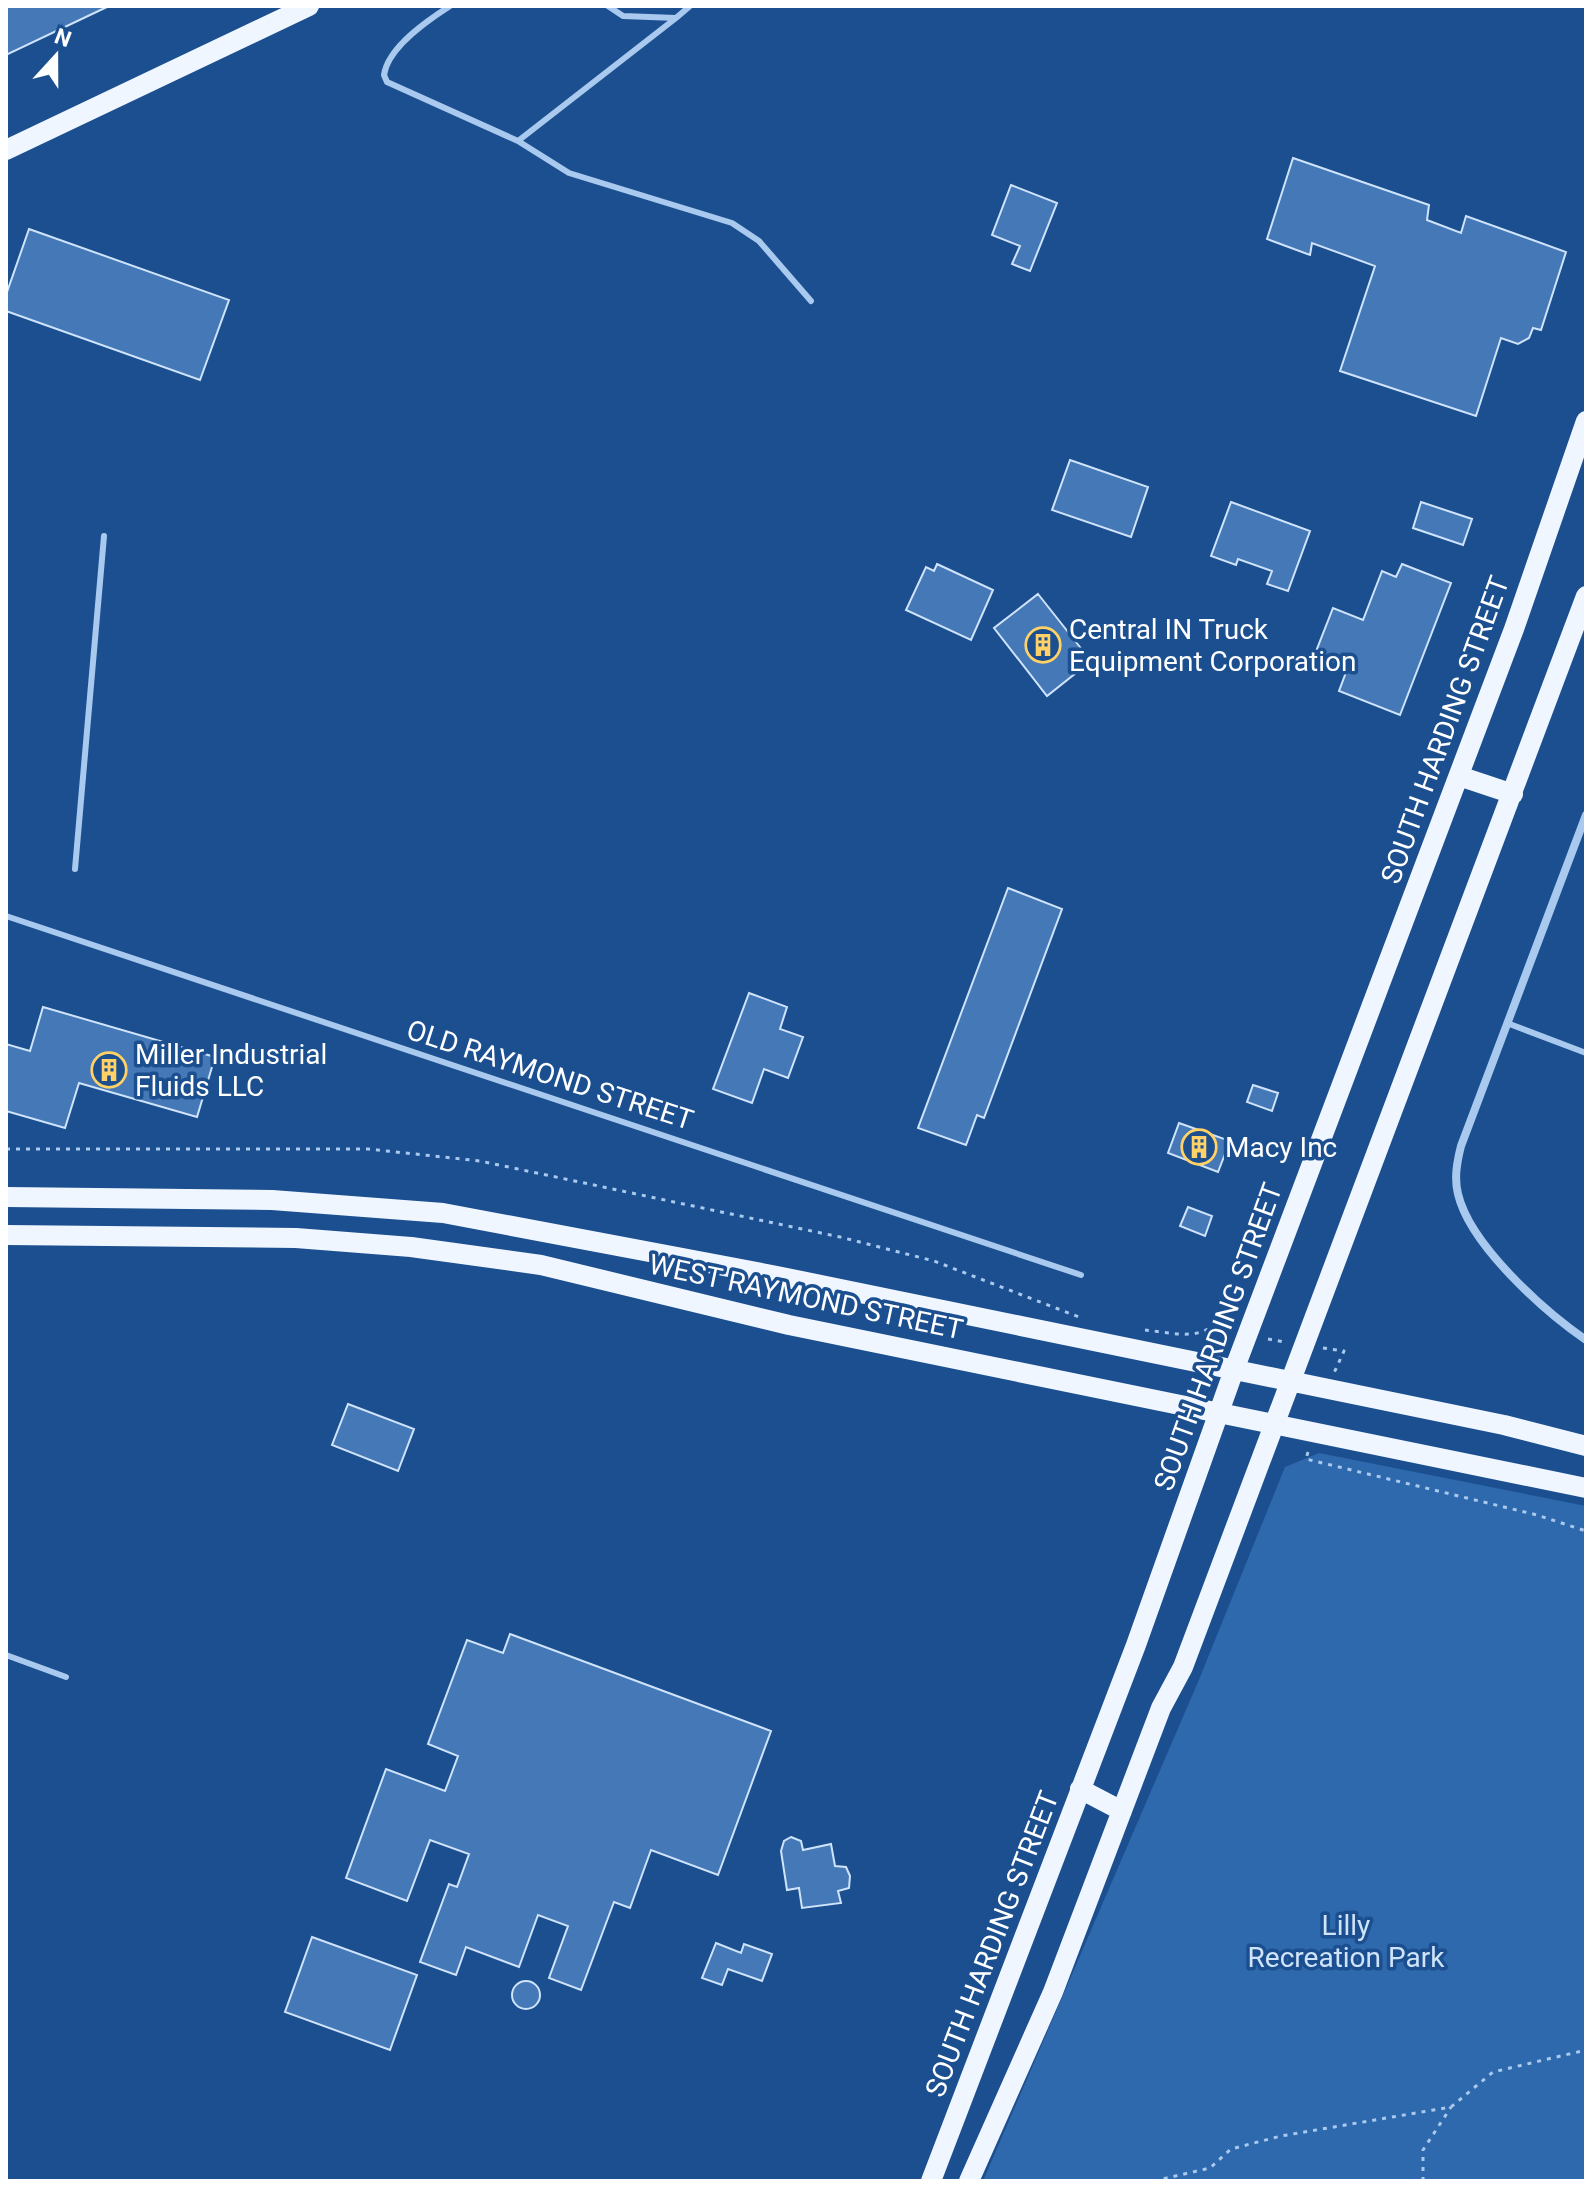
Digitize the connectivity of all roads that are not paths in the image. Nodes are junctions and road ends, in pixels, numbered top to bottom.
1 (309, 6) edge
2 (450, 6) edge
3 (608, 6) edge
4 (690, 6) edge
5 (676, 18) junction
6 (518, 141) junction
7 (6, 150) edge
8 (811, 301) dead end
9 (1586, 421) edge
10 (1578, 473) edge
11 (104, 536) dead end
12 (1586, 596) edge
13 (1459, 776) junction
14 (1513, 794) junction
15 (1586, 815) edge
16 (75, 869) dead end
17 (6, 916) edge
18 (1507, 1023) junction
19 (1586, 1053) edge
20 (6, 1197) edge
21 (6, 1235) edge
22 (1081, 1275) dead end
23 (1586, 1340) edge
24 (1234, 1370) junction
25 (1291, 1382) junction
26 (1218, 1412) junction
27 (1275, 1424) junction
28 (1586, 1446) edge
29 (1586, 1488) edge
30 (6, 1655) edge
31 (66, 1677) dead end
32 (1080, 1789) junction
33 (1122, 1811) junction
34 (931, 2181) edge
35 (969, 2181) edge

1 - 7 main road
2 - 6 lane
3 - 5 lane
4 - 5 lane
5 - 6 lane
6 - 8 lane
9 - 10 main road, SOUTH HARDING STREET
10 - 13 main road, SOUTH HARDING STREET
11 - 16 lane
12 - 14 main road
13 - 14 main road
13 - 24 main road, SOUTH HARDING STREET
14 - 25 main road
15 - 18 street
17 - 22 lane, OLD RAYMOND STREET
18 - 19 lane
18 - 23 street
20 - 24 main road, WEST RAYMOND STREET
21 - 26 main road, WEST RAYMOND STREET
24 - 25 main road, WEST RAYMOND STREET
24 - 26 main road, SOUTH HARDING STREET
25 - 27 main road
25 - 28 main road, WEST RAYMOND STREET
26 - 27 main road, WEST RAYMOND STREET
26 - 32 main road, SOUTH HARDING STREET
27 - 29 main road, WEST RAYMOND STREET
27 - 33 main road
30 - 31 lane
32 - 33 main road
32 - 34 main road, SOUTH HARDING STREET
33 - 35 main road

